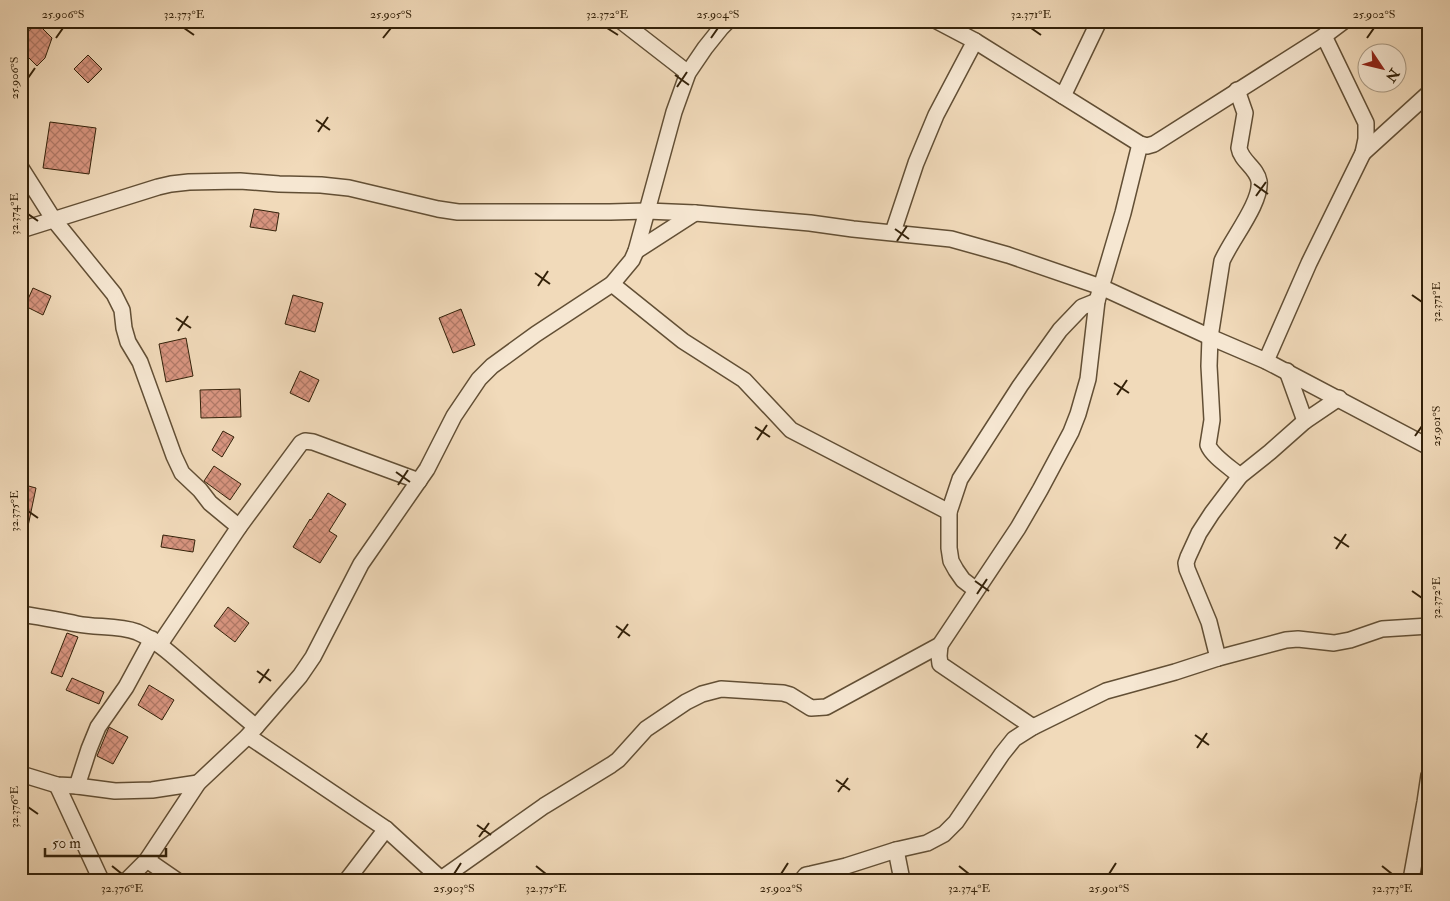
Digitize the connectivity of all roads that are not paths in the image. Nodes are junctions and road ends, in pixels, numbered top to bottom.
1 (621, 21) edge
2 (728, 21) edge
3 (937, 21) edge
4 (1099, 21) edge
5 (1344, 21) edge
6 (1324, 36) junction
7 (975, 41) junction
8 (688, 73) junction
9 (1237, 90) junction
10 (1429, 93) edge
11 (1063, 96) junction
12 (1140, 144) junction
13 (1362, 153) junction
14 (21, 168) edge
15 (647, 211) junction
16 (695, 213) junction
17 (54, 220) junction
18 (21, 230) edge
19 (893, 232) junction
20 (636, 251) junction
21 (612, 284) junction
22 (1099, 294) junction
23 (1210, 337) junction
24 (1266, 361) junction
25 (1287, 371) junction
26 (1339, 398) junction
27 (1305, 420) junction
28 (1429, 447) edge
29 (1240, 476) junction
30 (419, 481) junction
31 (949, 512) junction
32 (239, 527) junction
33 (976, 590) junction
34 (21, 614) edge
35 (1429, 626) edge
36 (156, 642) junction
37 (940, 645) junction
38 (1218, 658) junction
39 (1033, 727) junction
40 (252, 732) junction
41 (21, 774) edge
42 (1429, 774) edge
43 (198, 783) junction
44 (57, 785) junction
45 (77, 786) junction
46 (386, 829) junction
47 (896, 850) junction
48 (147, 860) junction
49 (101, 880) edge
50 (127, 880) edge
51 (176, 880) edge
52 (347, 880) edge
53 (441, 880) edge
54 (802, 880) edge
55 (902, 880) edge
56 (1412, 880) edge

1 - 8 street
2 - 8 street
3 - 7 street
4 - 11 street
5 - 6 street
6 - 9 street
6 - 13 street
7 - 11 street
7 - 19 street
8 - 15 street
9 - 12 street
9 - 23 street
10 - 13 street
11 - 12 street
12 - 22 street
13 - 24 street
14 - 17 street
15 - 16 street
15 - 17 street
15 - 20 street
16 - 19 street
16 - 20 street
17 - 18 street
17 - 32 street
19 - 22 street
20 - 21 street
21 - 30 street
21 - 31 street
22 - 23 street
22 - 31 street
22 - 33 street
23 - 24 street
23 - 29 street
24 - 25 street
25 - 26 street
25 - 27 street
26 - 27 street
26 - 28 street
27 - 29 street
29 - 38 street
30 - 32 street
30 - 40 street
31 - 33 street
32 - 36 street
33 - 37 street
34 - 36 street
35 - 38 street
36 - 40 street
36 - 45 street
37 - 39 street
37 - 53 street
38 - 39 street
39 - 47 street
40 - 43 street
40 - 46 street
41 - 44 street
42 - 56 street
43 - 45 street
43 - 48 street
44 - 45 street
44 - 49 street
46 - 52 street
46 - 53 street
47 - 54 street
47 - 55 street
48 - 50 street
48 - 51 street

